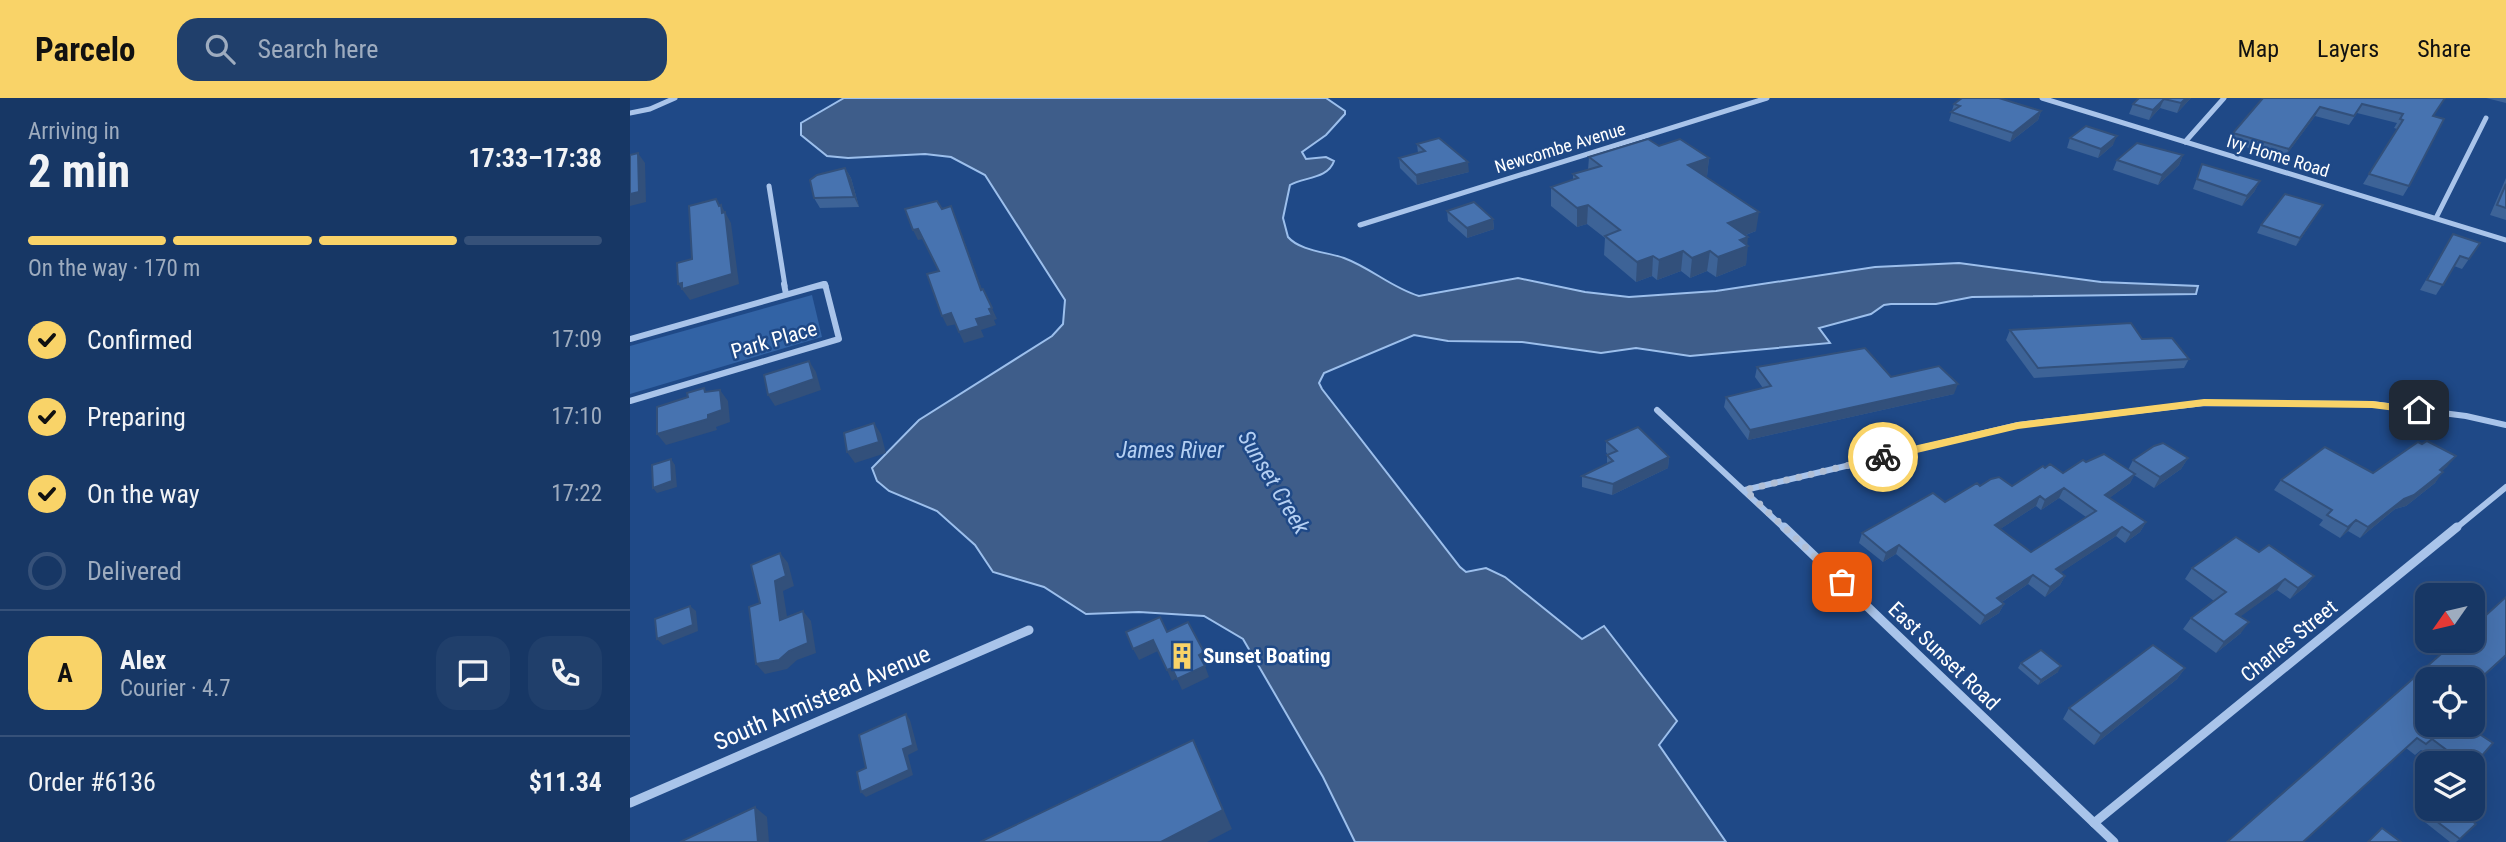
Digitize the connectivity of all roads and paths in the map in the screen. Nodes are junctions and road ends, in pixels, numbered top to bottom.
1 (675, 98) edge
2 (1767, 98) edge
3 (2042, 98) edge
4 (2224, 98) edge
5 (630, 113) edge
6 (2486, 118) dead end
7 (2185, 142) junction
8 (769, 186) dead end
9 (2436, 218) junction
10 (1360, 225) dead end
11 (2506, 240) edge
12 (786, 294) junction
13 (630, 339) edge
14 (630, 401) edge
15 (1657, 410) dead end
16 (2506, 425) edge
17 (2506, 487) edge
18 (1745, 490) junction
19 (1029, 629) dead end
20 (630, 803) edge
21 (2094, 823) junction
22 (2114, 842) edge

1 - 5 street
2 - 10 street, Newcombe Avenue
3 - 7 street, Ivy Home Road
4 - 7 street
6 - 9 street
7 - 9 street, Ivy Home Road
8 - 12 street
9 - 11 street, Ivy Home Road
12 - 13 street, Park Place
12 - 14 street, Park Place
15 - 18 street, East Sunset Road
16 - 18 street
17 - 21 street, Charles Street
18 - 21 street, East Sunset Road
19 - 20 street, South Armistead Avenue
21 - 22 street, East Sunset Road

